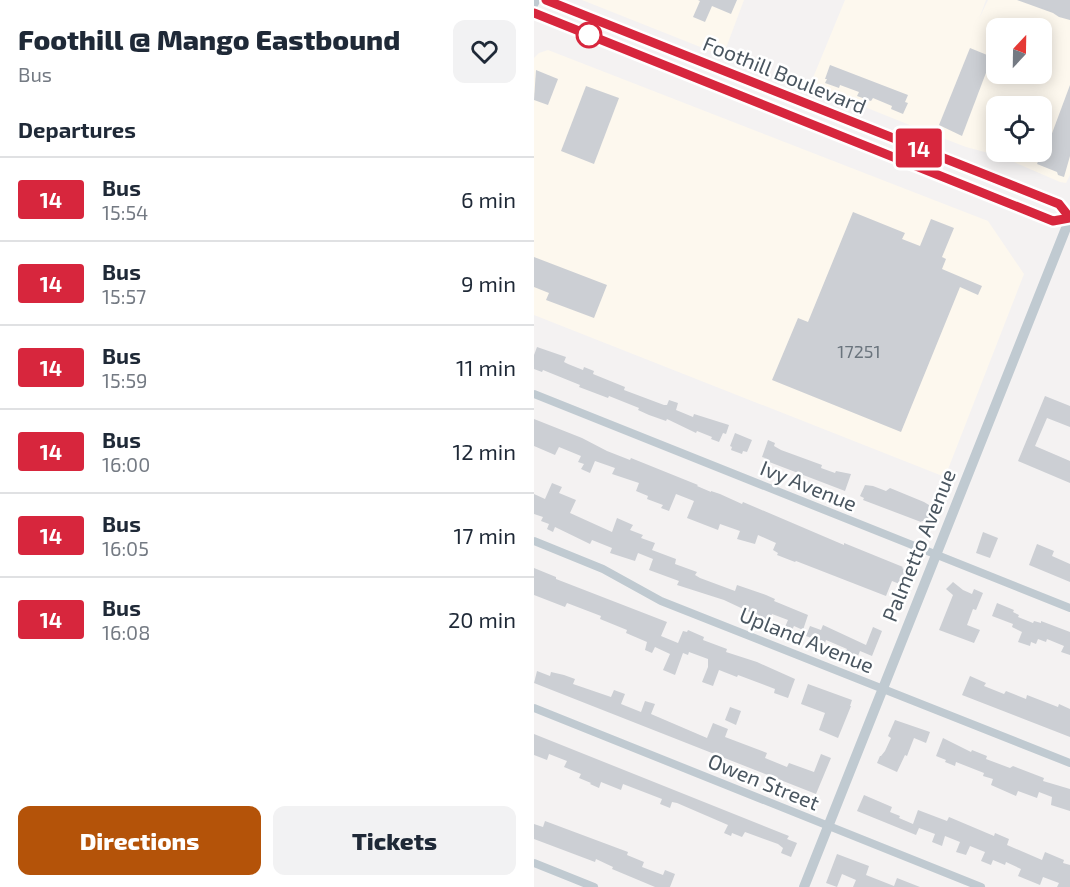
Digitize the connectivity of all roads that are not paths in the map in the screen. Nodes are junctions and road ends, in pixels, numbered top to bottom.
1 (546, 0) edge
2 (534, 13) edge
3 (777, 92) junction
4 (771, 107) junction
5 (1070, 218) edge
6 (534, 394) edge
7 (534, 541) edge
8 (936, 555) junction
9 (1070, 608) edge
10 (882, 689) junction
11 (534, 708) edge
12 (1070, 763) edge
13 (828, 826) junction
14 (534, 863) edge
15 (594, 887) edge
16 (804, 887) edge
17 (981, 887) edge

1 - 3 main road, Foothill Boulevard
2 - 4 main road, Foothill Boulevard
3 - 4 main road
3 - 5 main road, Foothill Boulevard
4 - 5 main road, Foothill Boulevard
5 - 8 street, Palmetto Avenue
6 - 8 street, Ivy Avenue
7 - 10 street, Upland Avenue
8 - 9 street, Ivy Avenue
8 - 10 street, Palmetto Avenue
10 - 12 street, Upland Avenue
10 - 13 street, Palmetto Avenue
11 - 13 street, Owen Street
13 - 16 street, Palmetto Avenue
13 - 17 street, Owen Street
14 - 15 street

